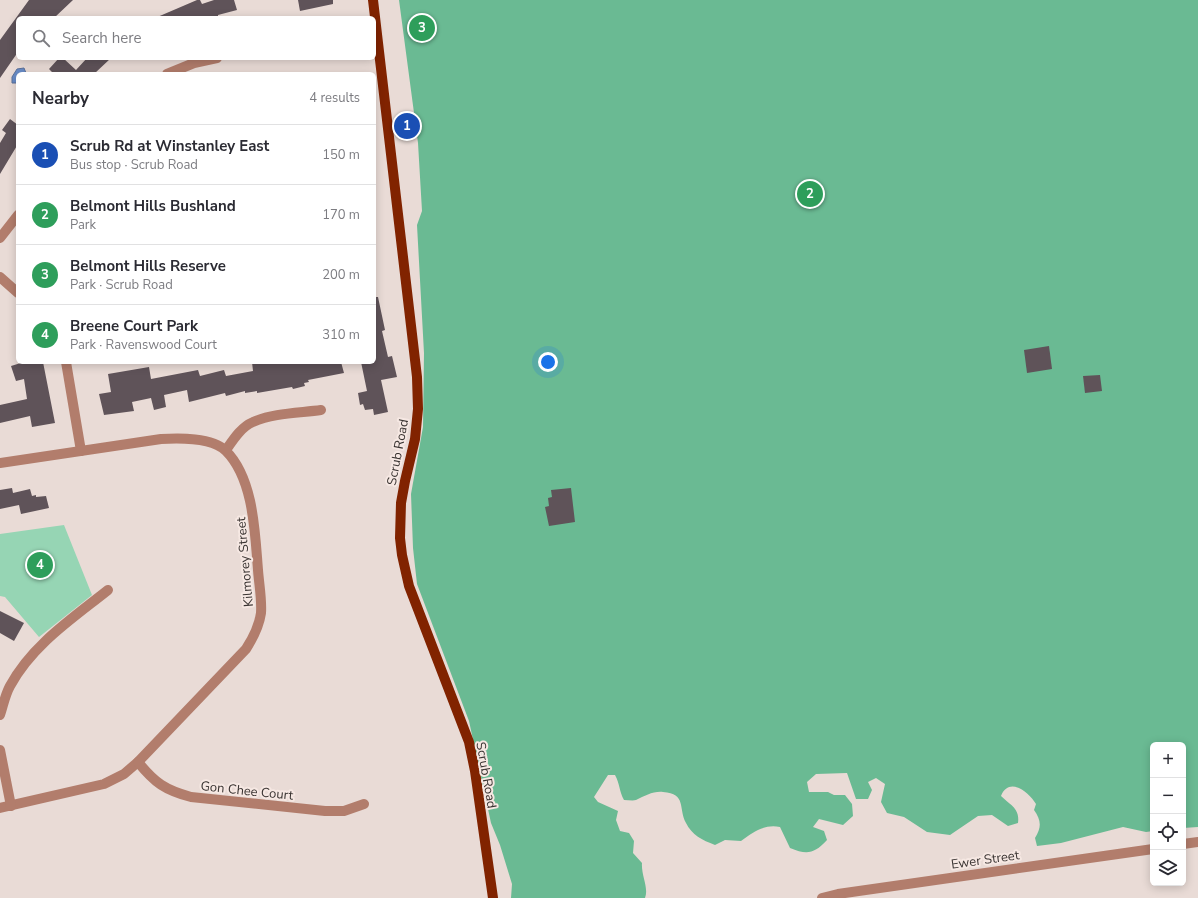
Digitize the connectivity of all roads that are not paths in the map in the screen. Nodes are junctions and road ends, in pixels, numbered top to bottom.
1 (373, 0) edge
2 (374, 16) edge
3 (376, 34) edge
4 (208, 60) edge
5 (172, 72) edge
6 (16, 218) edge
7 (0, 238) edge
8 (0, 277) edge
9 (16, 291) edge
10 (66, 364) edge
11 (321, 410) dead end
12 (226, 450) junction
13 (81, 451) junction
14 (0, 463) edge
15 (108, 590) dead end
16 (0, 715) edge
17 (0, 750) edge
18 (138, 762) junction
19 (364, 804) dead end
20 (11, 806) junction
21 (0, 808) edge
22 (1198, 842) edge
23 (1186, 844) edge
24 (1150, 848) edge
25 (493, 898) edge
26 (822, 898) edge

1 - 2 main road, Scrub Road
3 - 25 main road, Scrub Road
4 - 5 street
6 - 7 street
8 - 9 street
10 - 13 street
11 - 12 street
12 - 13 street
12 - 18 street, Kilmorey Street
13 - 14 street
15 - 16 street
17 - 20 street
18 - 19 street, Gon Chee Court
18 - 20 street, Kilmorey Street
20 - 21 street, Kilmorey Street
22 - 23 street
24 - 26 street, Ewer Street

